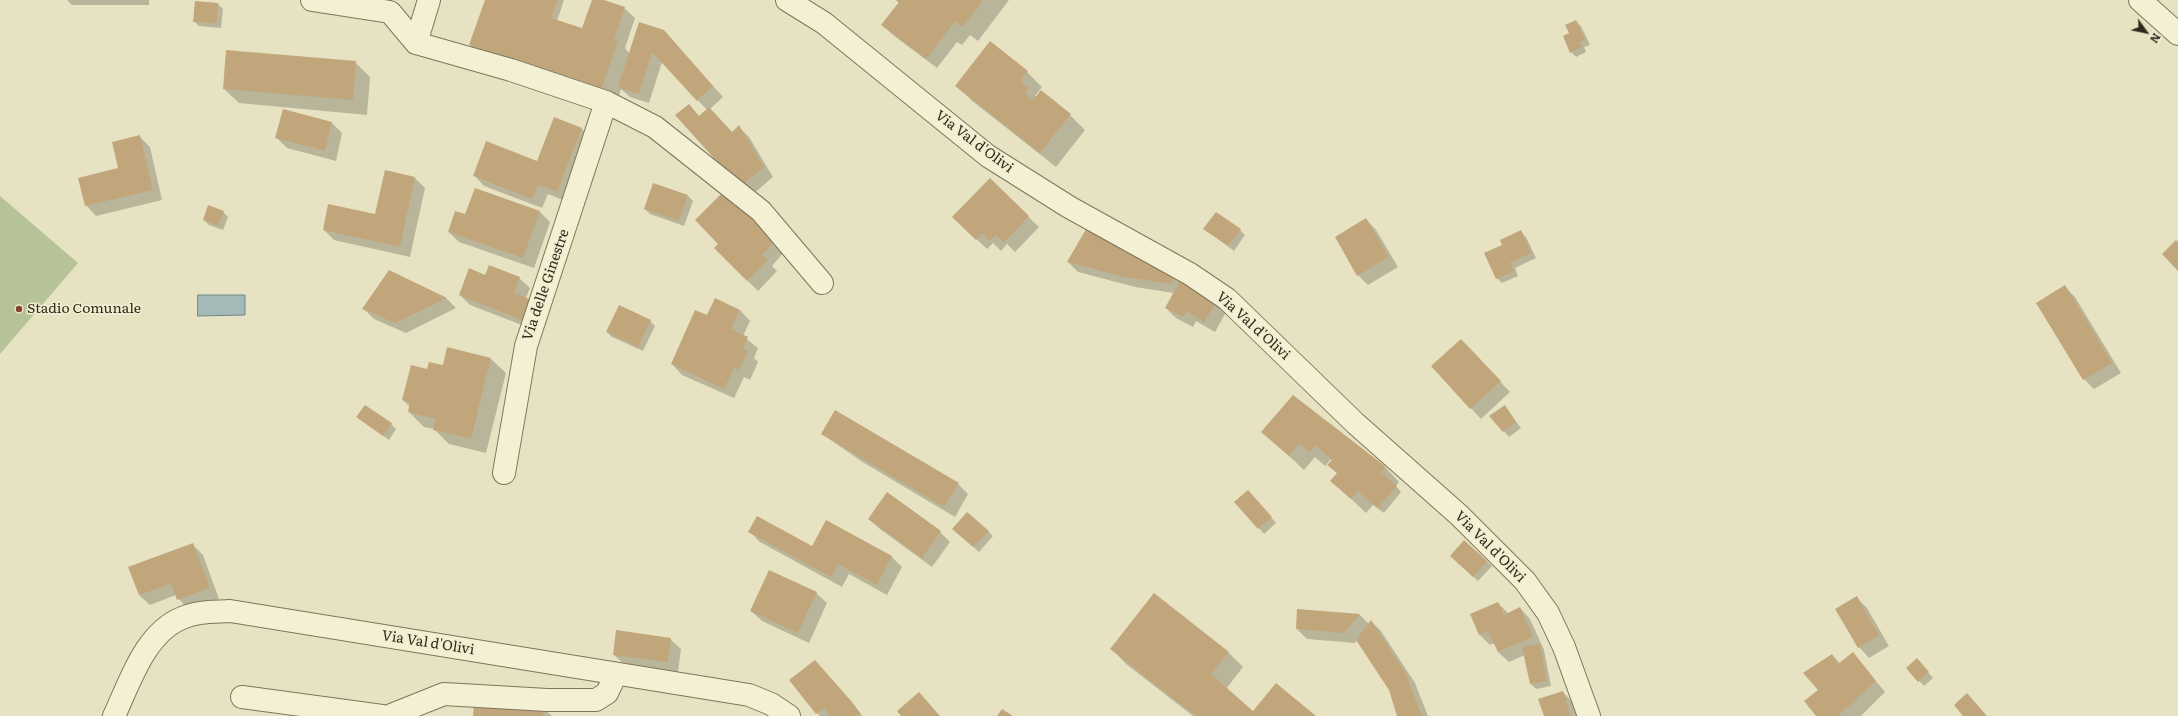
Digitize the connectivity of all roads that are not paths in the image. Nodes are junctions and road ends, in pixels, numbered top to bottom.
1 (312, 0) edge
2 (429, 0) edge
3 (786, 0) edge
4 (2140, 0) edge
5 (2178, 34) edge
6 (416, 43) junction
7 (606, 102) junction
8 (822, 284) dead end
9 (504, 472) dead end
10 (616, 674) junction
11 (242, 697) dead end
12 (114, 716) edge
13 (382, 716) edge
14 (389, 716) edge
15 (790, 716) edge
16 (1589, 716) edge

1 - 6 street
2 - 6 street
3 - 16 street, Via Val d'Olivi
4 - 5 street
6 - 7 street
7 - 8 street
7 - 9 street, Via delle Ginestre
10 - 12 street, Via Val d'Olivi
10 - 14 street
10 - 15 street, Via Val d'Olivi
11 - 13 street

